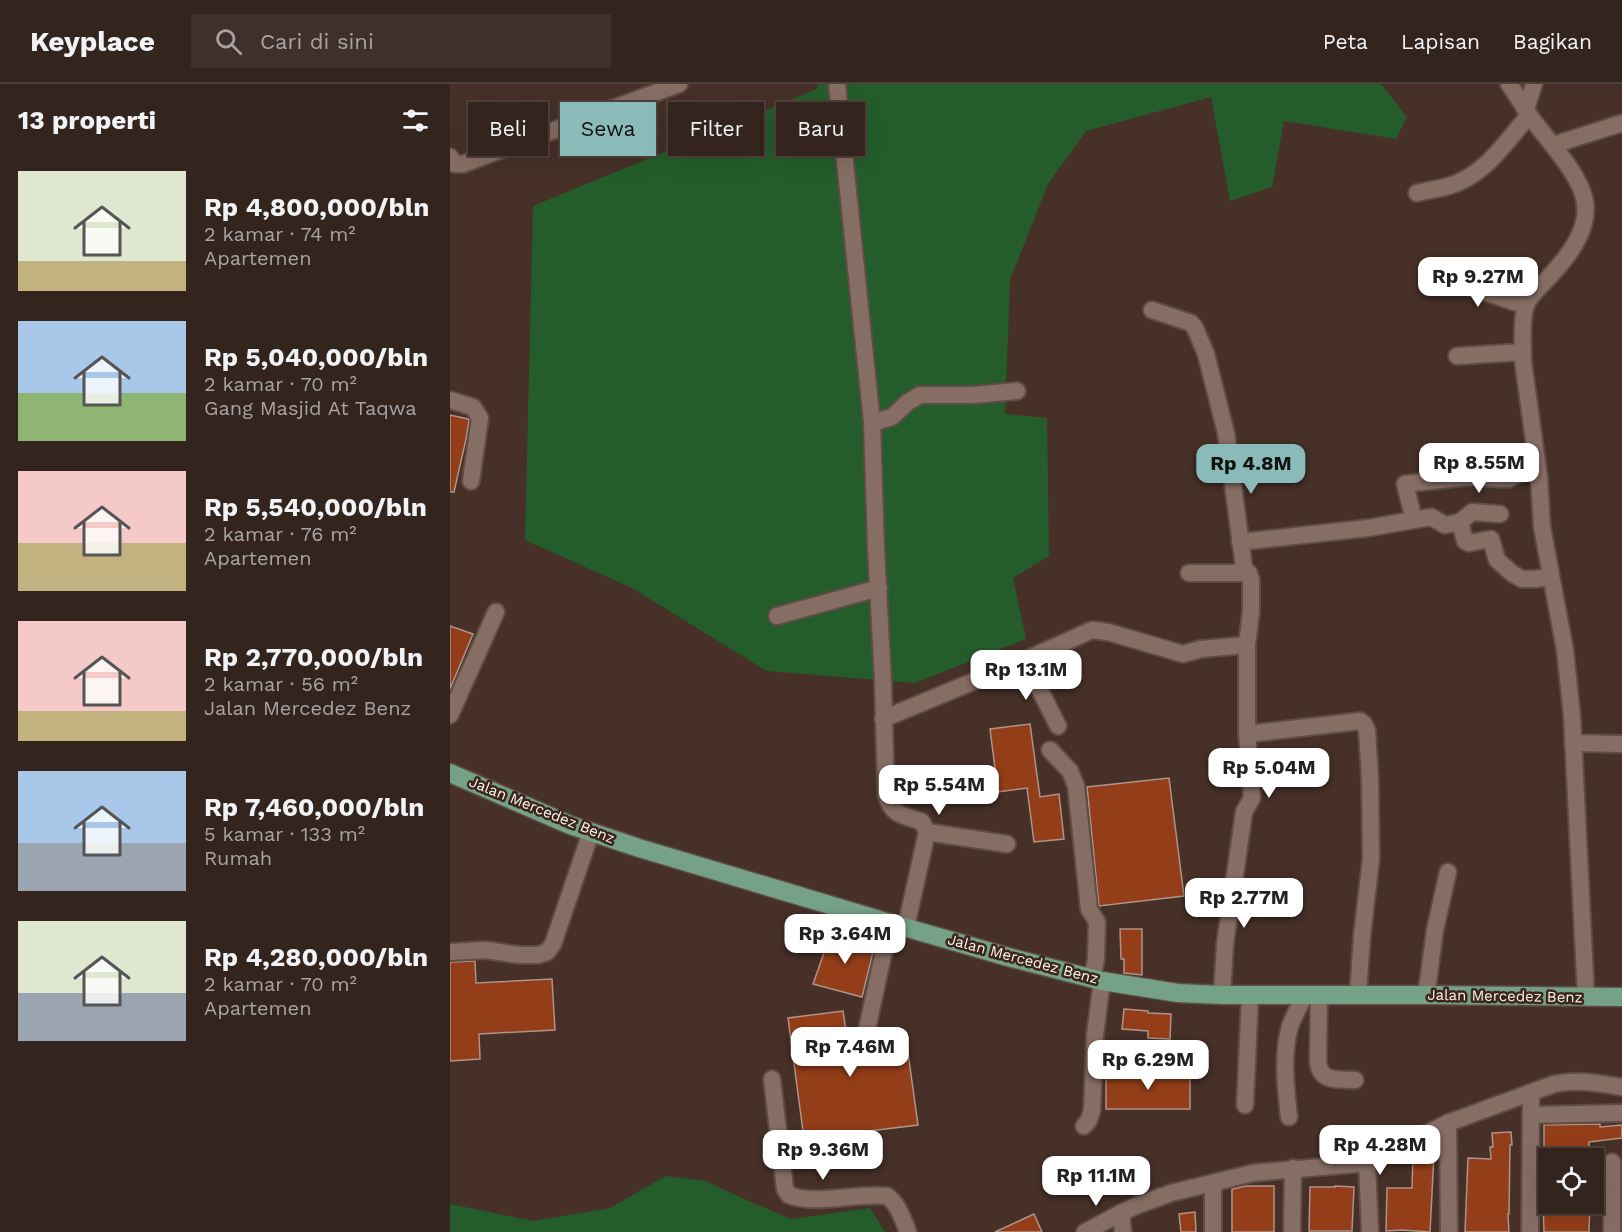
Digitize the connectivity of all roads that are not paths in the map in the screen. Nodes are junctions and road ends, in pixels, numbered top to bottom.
1 (679, 84) edge
2 (837, 84) edge
3 (1509, 84) edge
4 (1534, 84) edge
5 (1528, 112) junction
6 (1622, 123) edge
7 (1552, 145) junction
8 (450, 157) edge
9 (1417, 192) dead end
10 (1441, 277) dead end
11 (1526, 306) junction
12 (1152, 310) dead end
13 (1523, 352) junction
14 (1457, 356) dead end
15 (1017, 391) dead end
16 (450, 400) edge
17 (872, 423) junction
18 (1537, 465) junction
19 (471, 482) dead end
20 (1500, 514) dead end
21 (1414, 520) junction
22 (1460, 522) junction
23 (1240, 542) junction
24 (1189, 573) dead end
25 (1249, 573) junction
26 (1551, 577) junction
27 (879, 588) junction
28 (496, 612) dead end
29 (777, 616) dead end
30 (1247, 645) junction
31 (1025, 660) junction
32 (450, 716) edge
33 (883, 719) junction
34 (1058, 726) dead end
35 (1247, 734) junction
36 (1573, 743) junction
37 (1622, 744) edge
38 (1050, 750) dead end
39 (450, 773) edge
40 (591, 832) junction
41 (927, 832) junction
42 (1008, 844) dead end
43 (1448, 872) dead end
44 (898, 925) junction
45 (450, 952) edge
46 (1097, 980) junction
47 (1222, 995) junction
48 (1312, 995) junction
49 (1358, 995) junction
50 (1425, 995) junction
51 (1250, 996) junction
52 (1586, 997) junction
53 (1622, 998) edge
54 (867, 1029) dead end
55 (772, 1079) dead end
56 (1355, 1080) dead end
57 (1622, 1087) edge
58 (1531, 1092) junction
59 (1245, 1105) dead end
60 (1622, 1113) edge
61 (1531, 1115) junction
62 (1289, 1117) dead end
63 (1448, 1123) junction
64 (1084, 1126) dead end
65 (1612, 1162) dead end
66 (1367, 1163) junction
67 (1293, 1168) junction
68 (1213, 1184) junction
69 (1617, 1199) edge
70 (1121, 1213) junction
71 (908, 1232) edge
72 (1086, 1232) edge
73 (1123, 1232) edge
74 (1213, 1232) edge
75 (1292, 1232) edge
76 (1370, 1232) edge
77 (1449, 1232) edge
78 (1530, 1232) edge
79 (1612, 1232) edge

1 - 8 street
2 - 17 street
3 - 5 street
4 - 5 street
5 - 7 street
5 - 9 street
6 - 7 street
7 - 11 street
10 - 11 street
11 - 13 street
12 - 23 street
13 - 14 street
13 - 18 street
15 - 17 street
16 - 19 street
17 - 27 street
18 - 21 street
18 - 26 street
20 - 22 street
21 - 22 street
21 - 23 street
22 - 26 street
23 - 25 street
24 - 25 street
25 - 30 street
26 - 36 street
27 - 29 street
27 - 33 street
28 - 32 street
30 - 31 street
30 - 35 street
31 - 33 street
31 - 34 street
33 - 41 street
35 - 47 street
35 - 49 street
36 - 37 street
36 - 52 street
38 - 46 street
39 - 40 main road, Jalan Mercedez Benz
40 - 44 main road, Jalan Mercedez Benz
40 - 45 street
41 - 42 street
41 - 44 street
43 - 50 street
44 - 46 main road, Jalan Mercedez Benz
44 - 54 street
46 - 47 main road, Jalan Mercedez Benz
46 - 64 street
47 - 51 main road, Jalan Mercedez Benz
48 - 49 main road, Jalan Mercedez Benz
48 - 51 main road, Jalan Mercedez Benz
48 - 56 street
48 - 62 street
49 - 50 main road, Jalan Mercedez Benz
50 - 52 main road, Jalan Mercedez Benz
51 - 59 street
52 - 53 main road, Jalan Mercedez Benz
55 - 71 street
57 - 58 street
58 - 61 street
58 - 63 street
60 - 61 street
61 - 78 street
63 - 66 street
63 - 77 street
65 - 69 street
66 - 67 street
66 - 76 street
67 - 68 street
67 - 75 street
68 - 70 street
68 - 74 street
69 - 79 street
70 - 72 street
70 - 73 street

